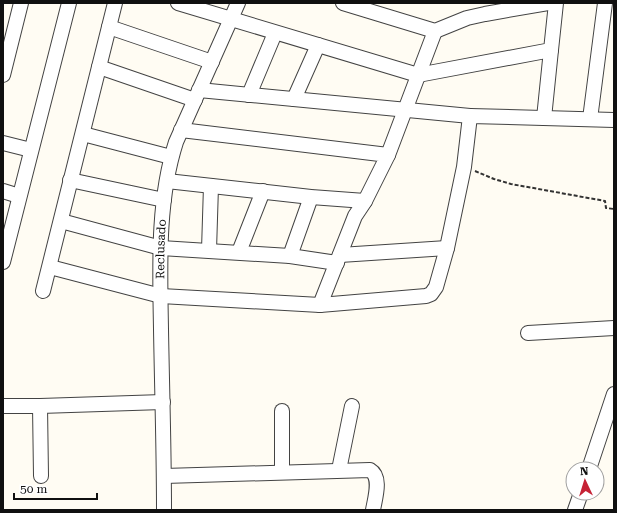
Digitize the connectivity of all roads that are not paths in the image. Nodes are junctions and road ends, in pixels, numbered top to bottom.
1 (21, 3) edge
2 (69, 3) edge
3 (115, 3) edge
4 (178, 3) edge
5 (238, 3) edge
6 (344, 3) edge
7 (548, 3) edge
8 (556, 3) edge
9 (605, 3) edge
10 (231, 19) junction
11 (109, 27) junction
12 (435, 31) junction
13 (275, 33) junction
14 (318, 45) junction
15 (550, 50) junction
16 (212, 62) junction
17 (99, 67) junction
18 (3, 75) edge
19 (418, 75) junction
20 (197, 95) junction
21 (249, 95) junction
22 (294, 99) junction
23 (405, 110) junction
24 (470, 116) junction
25 (544, 118) junction
26 (590, 119) junction
27 (614, 120) edge
28 (181, 130) junction
29 (83, 134) junction
30 (3, 143) edge
31 (31, 150) junction
32 (388, 155) junction
33 (171, 157) junction
34 (70, 180) junction
35 (167, 181) junction
36 (211, 186) junction
37 (3, 191) edge
38 (263, 191) junction
39 (19, 196) junction
40 (311, 197) junction
41 (164, 200) junction
42 (365, 201) junction
43 (61, 221) junction
44 (6, 240) edge
45 (161, 248) junction
46 (446, 248) junction
47 (209, 250) junction
48 (239, 252) junction
49 (290, 256) junction
50 (338, 259) junction
51 (3, 262) edge
52 (50, 267) junction
53 (43, 291) dead end
54 (160, 296) junction
55 (320, 305) junction
56 (614, 328) edge
57 (528, 333) dead end
58 (614, 394) edge
59 (163, 402) junction
60 (3, 406) edge
61 (40, 406) junction
62 (352, 406) dead end
63 (282, 411) dead end
64 (592, 461) edge
65 (339, 470) junction
66 (282, 472) junction
67 (41, 476) dead end
68 (164, 476) junction
69 (164, 510) edge
70 (373, 510) edge

1 - 18 street
2 - 31 street
3 - 11 street
4 - 10 street
5 - 10 street, Reclusado
6 - 12 street
7 - 12 street
8 - 15 street
9 - 26 street
10 - 13 street
10 - 16 street, Reclusado
11 - 16 street
11 - 17 street
12 - 19 street
13 - 14 street
13 - 21 street
14 - 19 street
14 - 22 street
15 - 19 street
15 - 25 street
16 - 20 street, Reclusado
17 - 20 street
17 - 29 street
19 - 23 street
20 - 21 street
20 - 28 street, Reclusado
21 - 22 street
22 - 23 street
23 - 24 street
23 - 32 street
24 - 25 street
24 - 46 street
25 - 26 street
26 - 27 street
28 - 32 street
28 - 33 street, Reclusado
29 - 33 street
29 - 34 street
30 - 31 street
31 - 39 street
32 - 42 street
33 - 35 street, Reclusado
34 - 41 street
34 - 43 street
35 - 36 street
35 - 41 street, Reclusado
36 - 38 street
36 - 47 street
37 - 39 street
38 - 40 street
38 - 48 street
39 - 44 street
40 - 42 street
40 - 49 street
41 - 45 street, Reclusado
42 - 50 street
43 - 45 street
43 - 52 street
44 - 51 street
45 - 47 street
45 - 54 street, Reclusado
46 - 50 street
46 - 55 street
47 - 48 street
48 - 49 street
49 - 50 street
50 - 55 street
52 - 53 street
52 - 54 street
54 - 55 street
54 - 59 street, Reclusado
56 - 57 street
58 - 64 street
59 - 61 street
59 - 68 street, Reclusado
60 - 61 street
61 - 67 street
62 - 65 street
63 - 66 street
65 - 66 street
65 - 70 street
66 - 68 street
68 - 69 street, Reclusado

